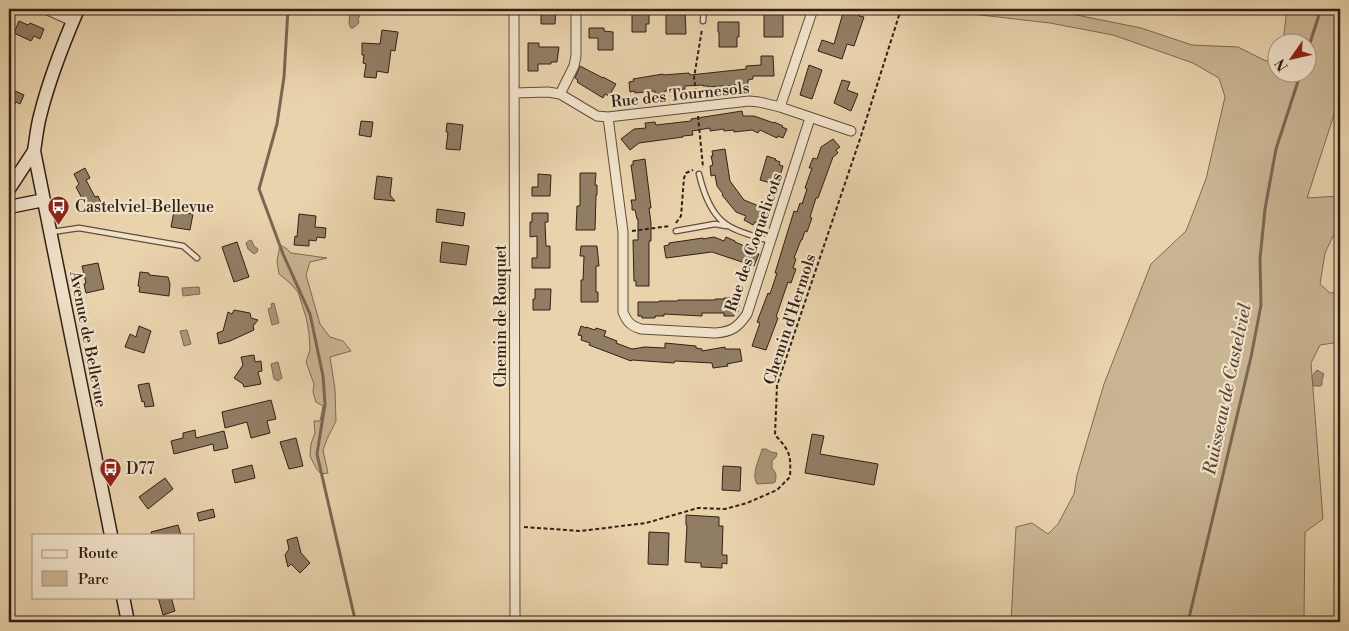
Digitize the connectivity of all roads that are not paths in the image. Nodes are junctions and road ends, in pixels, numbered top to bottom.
1 (45, 9) edge
2 (78, 9) edge
3 (514, 9) edge
4 (576, 9) edge
5 (704, 9) edge
6 (813, 9) edge
7 (72, 21) junction
8 (703, 21) dead end
9 (514, 92) junction
10 (560, 94) junction
11 (780, 107) junction
12 (608, 117) junction
13 (810, 118) junction
14 (851, 131) dead end
15 (34, 151) junction
16 (699, 174) road end
17 (10, 186) edge
18 (44, 200) junction
19 (26, 204) junction
20 (9, 207) edge
21 (737, 230) junction
22 (676, 231) dead end
23 (51, 232) junction
24 (770, 241) junction
25 (197, 258) dead end
26 (111, 534) edge
27 (123, 598) edge
28 (128, 622) edge
29 (515, 622) edge

1 - 7 street
2 - 7 street
3 - 9 street, Chemin de Rouquet
4 - 10 street
5 - 8 lane
6 - 11 street
7 - 15 street
9 - 10 street, Rue des Tournesols
9 - 29 street, Chemin de Rouquet
10 - 12 street, Rue des Tournesols
11 - 12 street, Rue des Tournesols
11 - 13 street, Rue des Tournesols
12 - 24 street, Rue des Coquelicots
13 - 14 street, Rue des Tournesols
13 - 24 street, Rue des Coquelicots
15 - 17 street
15 - 18 street, Avenue de Bellevue
16 - 21 lane
17 - 19 street
18 - 19 street
18 - 23 street, Avenue de Bellevue
19 - 20 street
21 - 22 lane
21 - 24 lane
23 - 25 lane
23 - 26 street, Avenue de Bellevue
27 - 28 street

